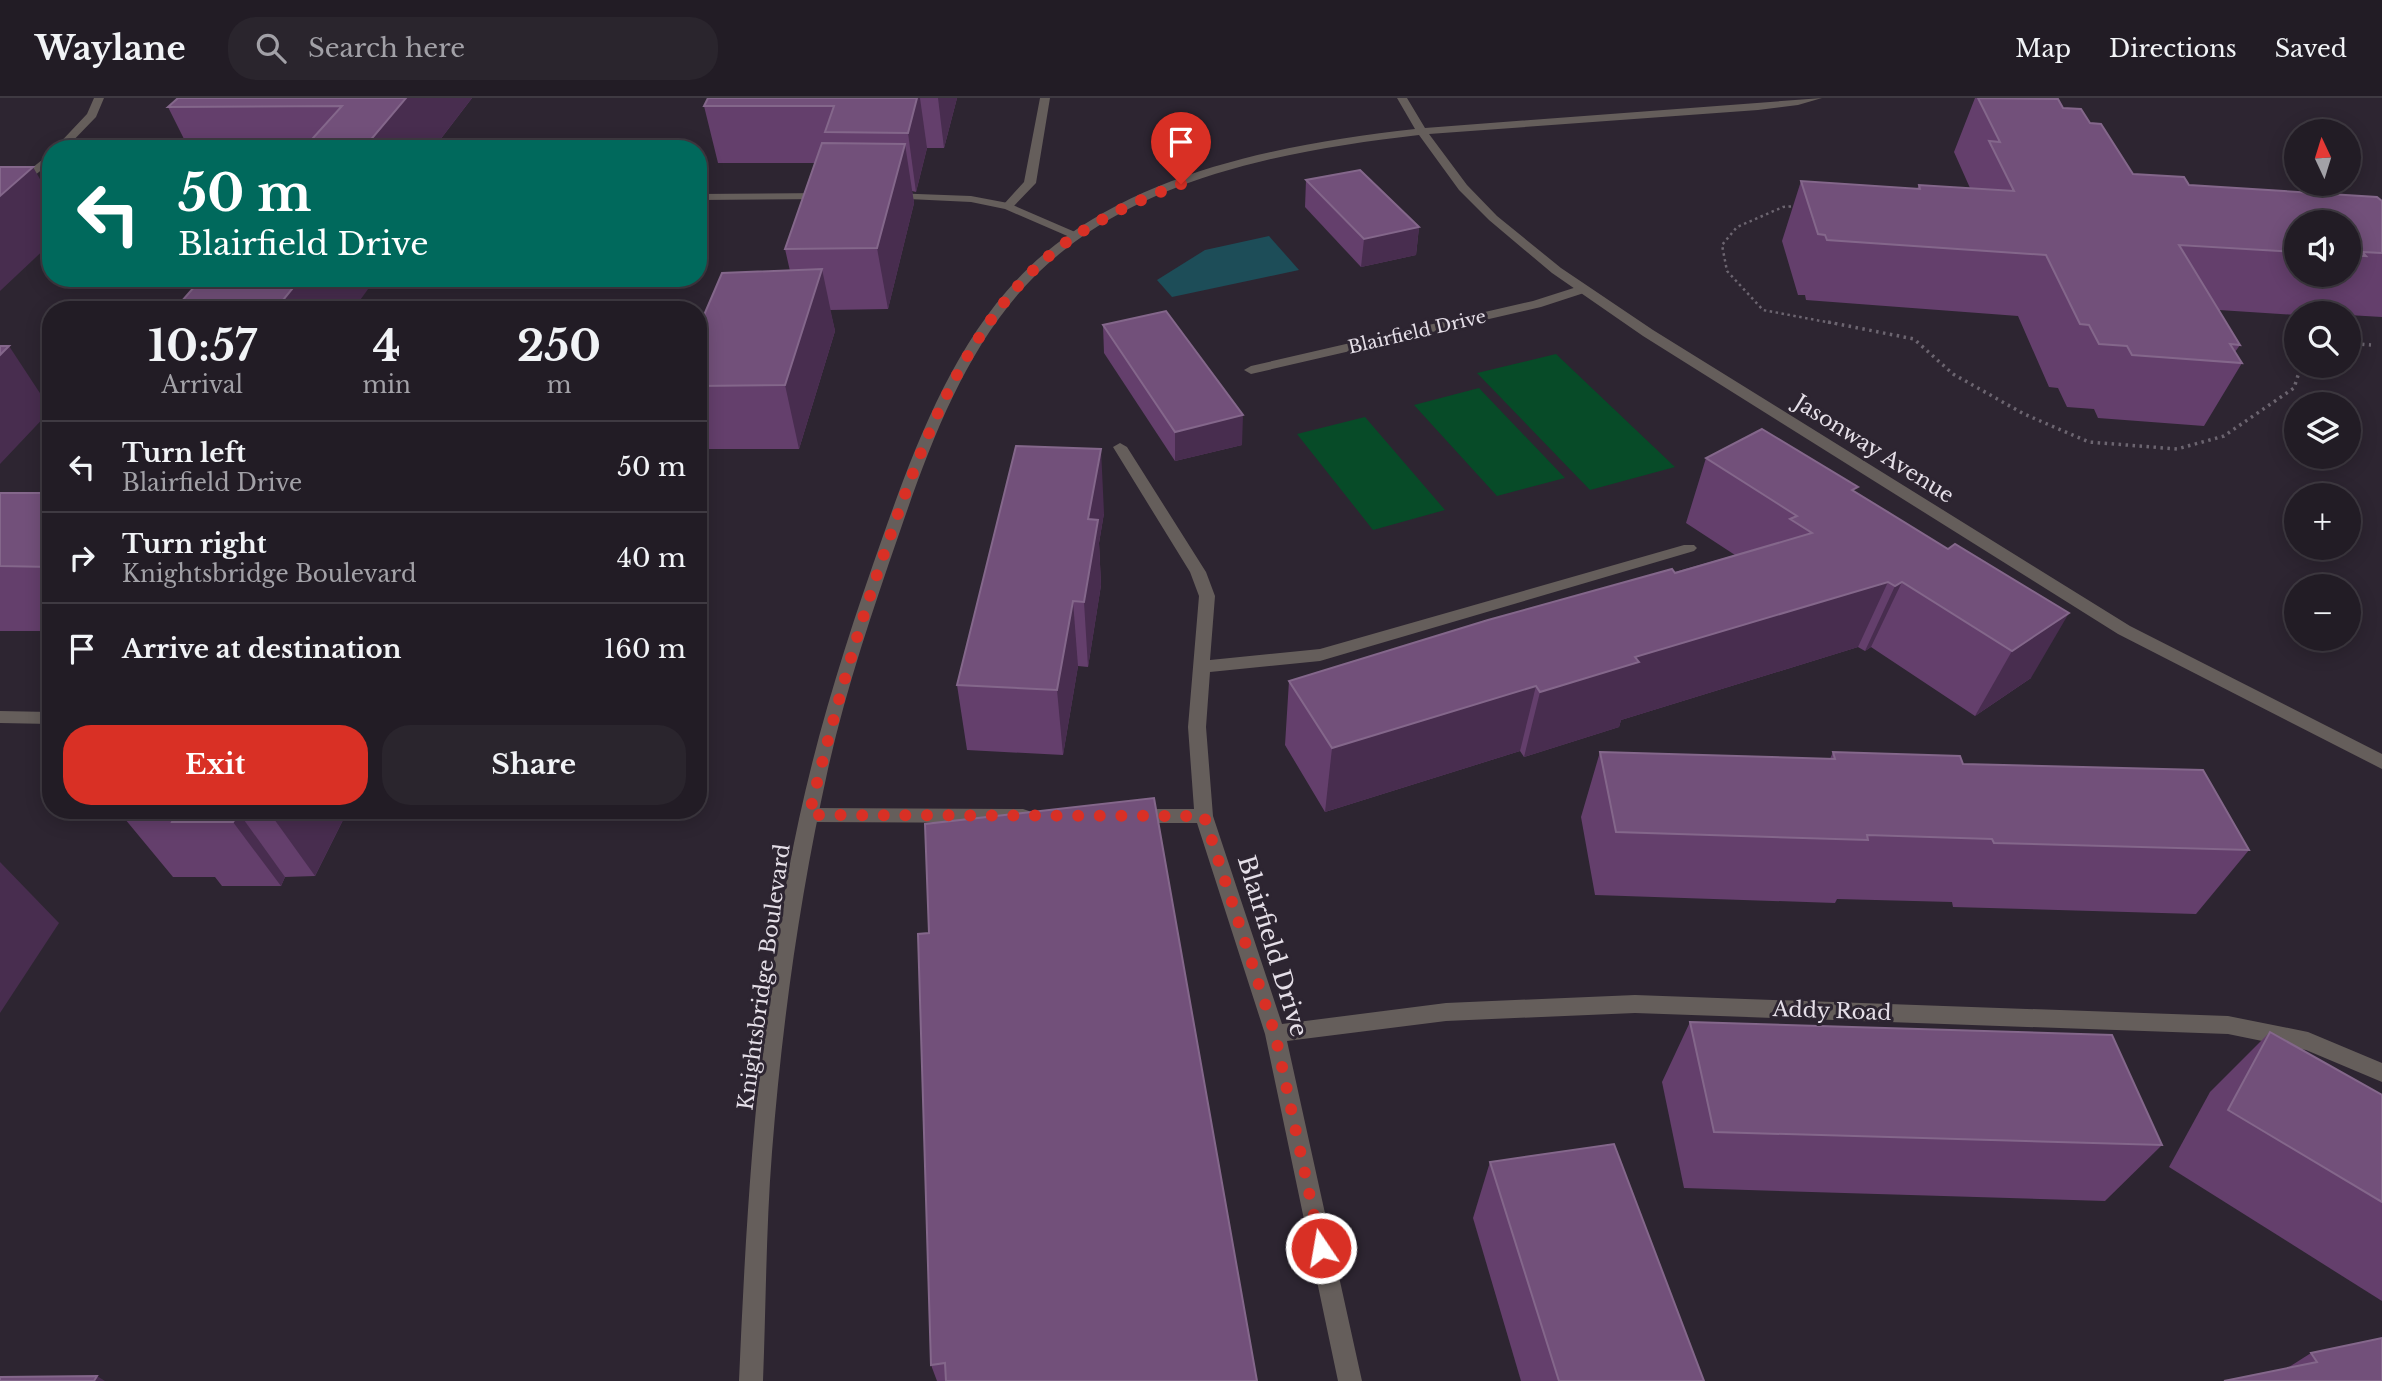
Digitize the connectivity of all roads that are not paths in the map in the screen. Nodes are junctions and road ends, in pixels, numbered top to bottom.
1 (99, 98) edge
2 (1045, 98) edge
3 (1402, 98) edge
4 (1818, 98) edge
5 (1422, 131) junction
6 (68, 140) edge
7 (42, 164) edge
8 (12, 190) edge
9 (843, 196) edge
10 (883, 196) edge
11 (707, 197) edge
12 (1008, 206) junction
13 (1076, 235) junction
14 (1583, 289) junction
15 (1251, 370) dead end
16 (1120, 447) dead end
17 (1689, 548) dead end
18 (1201, 667) junction
19 (0, 717) edge
20 (42, 718) edge
21 (2382, 762) edge
22 (809, 815) junction
23 (1041, 816) edge
24 (1122, 816) edge
25 (1204, 816) junction
26 (1275, 1034) junction
27 (2382, 1073) edge
28 (751, 1381) edge
29 (1350, 1381) edge

1 - 6 street
2 - 12 street
3 - 5 street, Jasonway Avenue
4 - 5 street, Knightsbridge Boulevard
5 - 13 street, Knightsbridge Boulevard
5 - 14 street, Jasonway Avenue
7 - 8 street
9 - 11 street
10 - 12 street
12 - 13 street
13 - 22 street, Knightsbridge Boulevard
14 - 15 street, Blairfield Drive
14 - 21 street, Jasonway Avenue
16 - 18 street, Blairfield Drive
17 - 18 street
18 - 25 street, Blairfield Drive
19 - 20 street
22 - 23 street
22 - 28 street, Knightsbridge Boulevard
24 - 25 street
25 - 26 street, Blairfield Drive
26 - 27 street, Addy Road
26 - 29 street, Blairfield Drive

